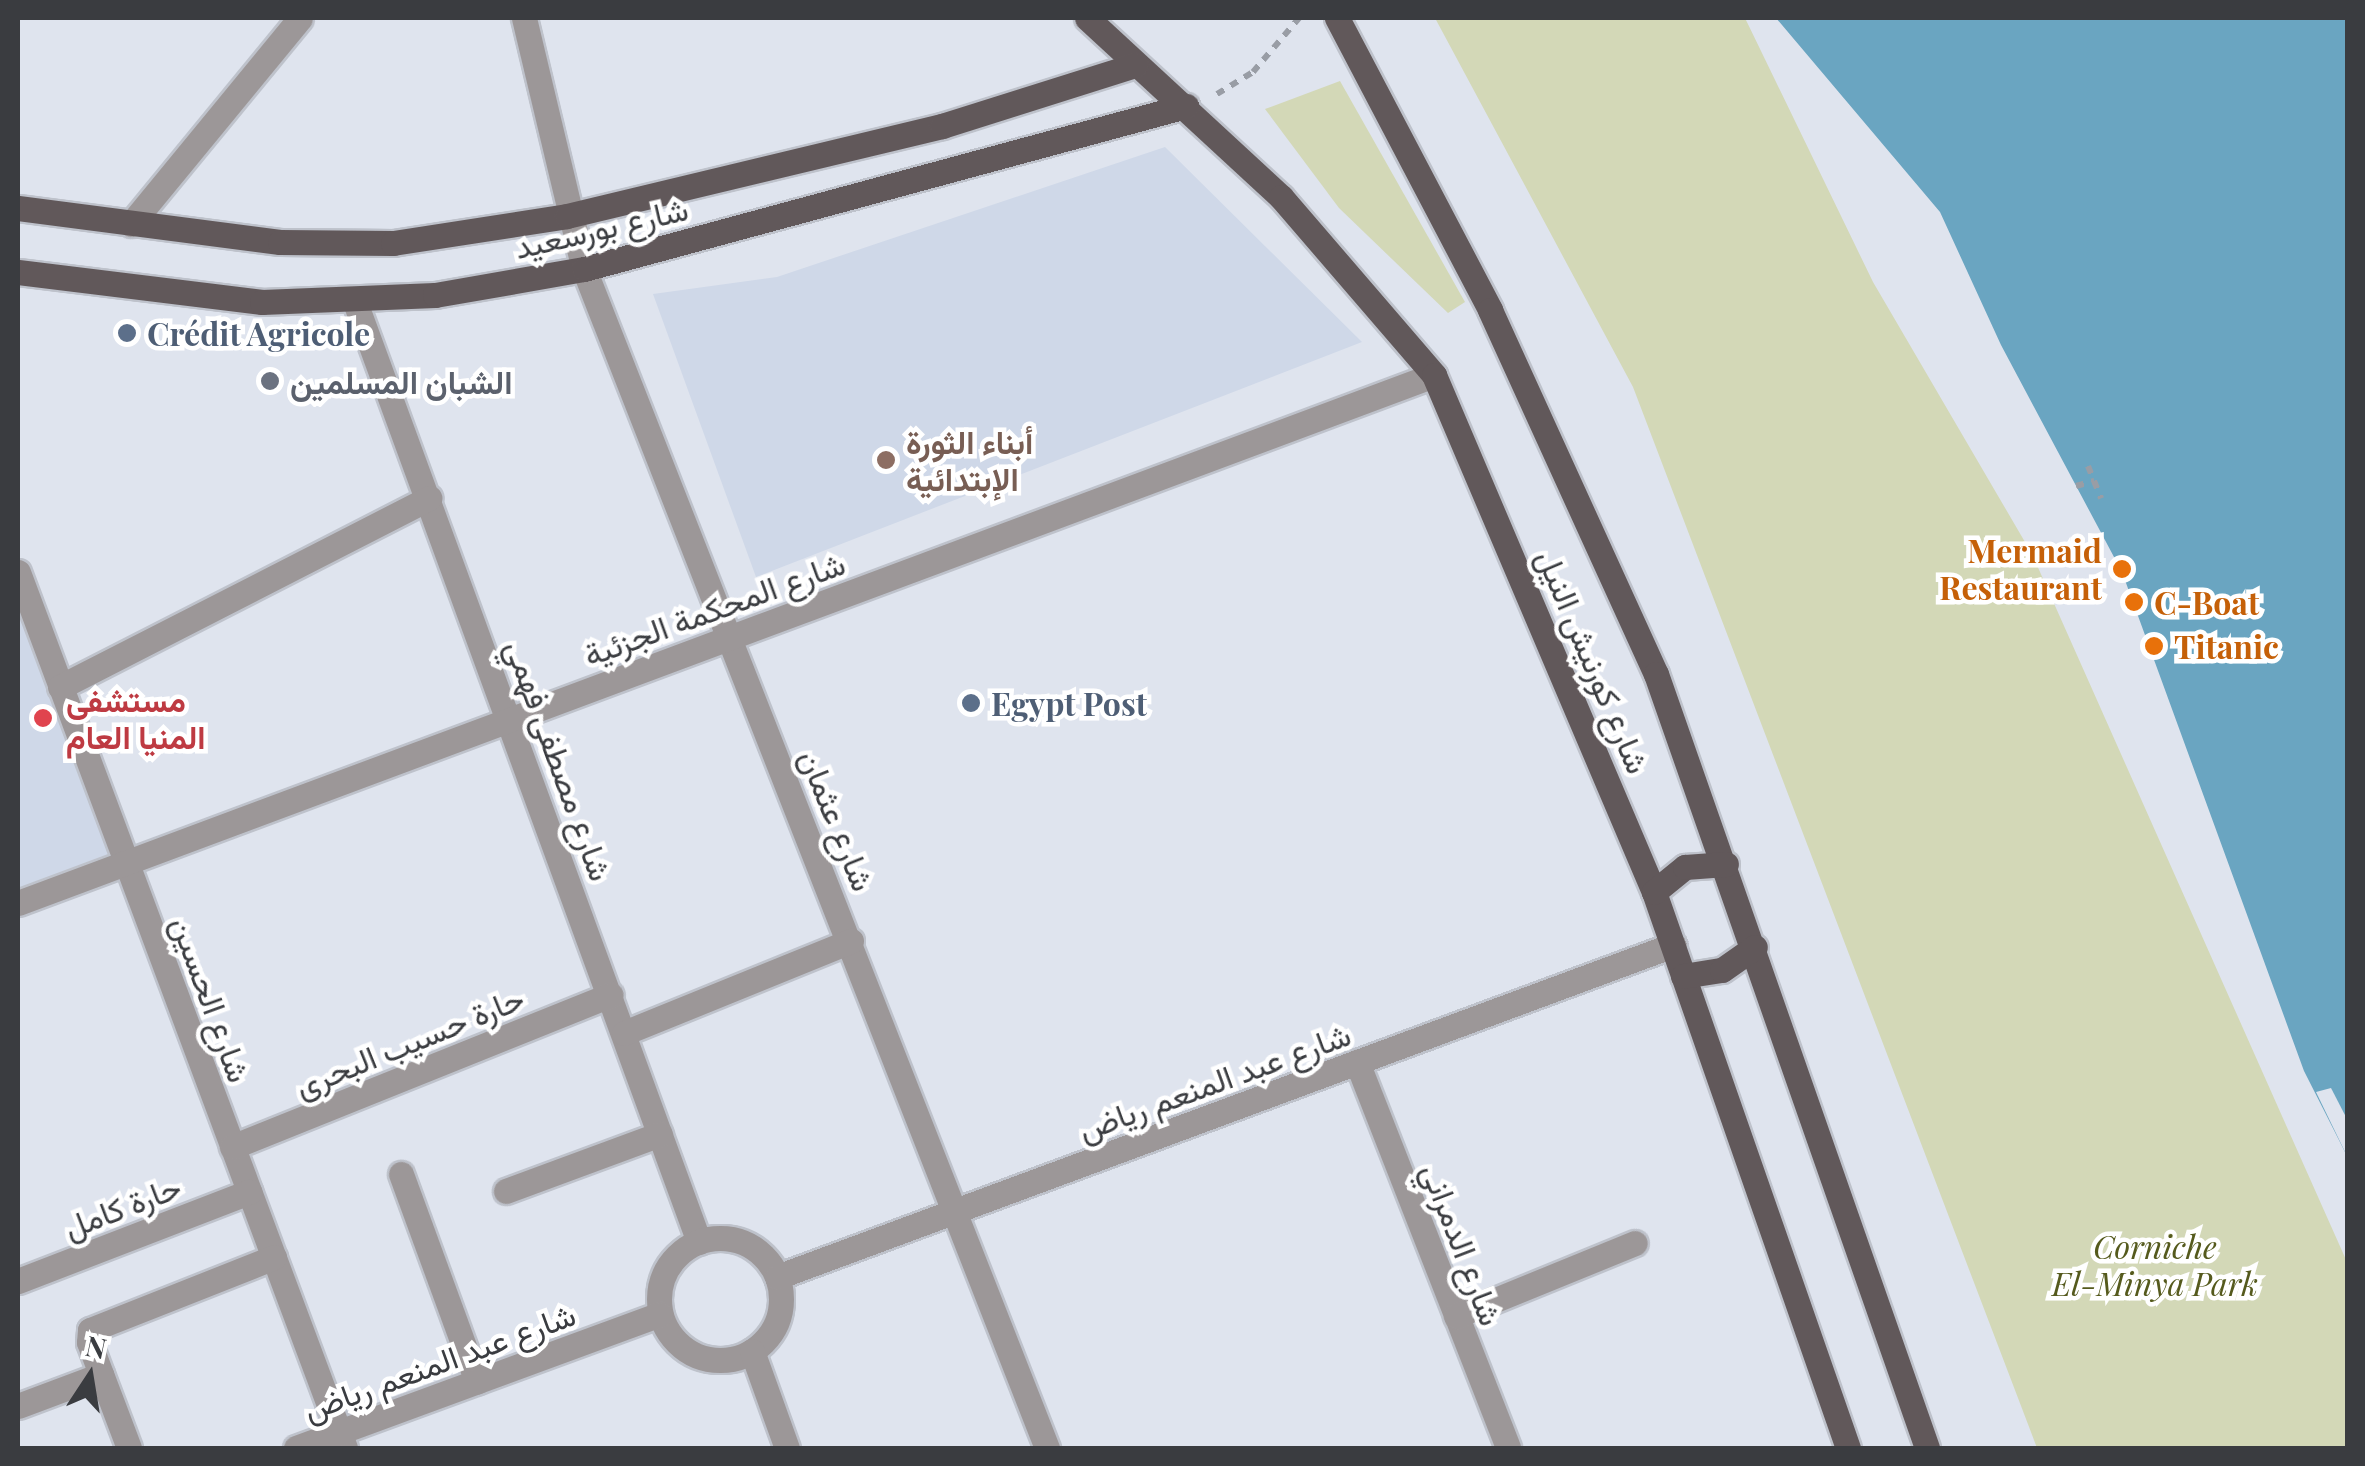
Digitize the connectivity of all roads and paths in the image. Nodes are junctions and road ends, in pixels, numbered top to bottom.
1 (300, 18) edge
2 (524, 18) edge
3 (1086, 18) edge
4 (1300, 18) edge
5 (1338, 18) edge
6 (1136, 65) junction
7 (1186, 106) junction
8 (18, 208) edge
9 (568, 216) junction
10 (131, 224) junction
11 (584, 269) junction
12 (18, 272) edge
13 (354, 302) junction
14 (1434, 374) junction
15 (2088, 466) dead end
16 (2094, 481) junction
17 (2076, 486) dead end
18 (429, 498) junction
19 (2101, 498) dead end
20 (18, 572) edge
21 (730, 637) junction
22 (60, 687) junction
23 (512, 718) junction
24 (126, 862) junction
25 (1726, 864) junction
26 (1654, 892) junction
27 (18, 903) edge
28 (851, 941) junction
29 (1673, 945) junction
30 (1755, 947) junction
31 (1683, 976) junction
32 (611, 995) junction
33 (624, 1033) junction
34 (1357, 1062) junction
35 (660, 1134) junction
36 (232, 1146) junction
37 (401, 1174) dead end
38 (250, 1192) junction
39 (506, 1192) dead end
40 (958, 1210) junction
41 (698, 1242) junction
42 (1635, 1243) dead end
43 (274, 1257) junction
44 (777, 1277) junction
45 (18, 1281) edge
46 (660, 1314) junction
47 (1456, 1316) junction
48 (752, 1351) junction
49 (101, 1375) junction
50 (477, 1382) junction
51 (18, 1406) edge
52 (342, 1440) edge
53 (129, 1448) edge
54 (296, 1448) edge
55 (788, 1448) edge
56 (1046, 1448) edge
57 (1508, 1448) edge
58 (1848, 1448) edge
59 (1926, 1448) edge

1 - 10 street
2 - 9 street, شارع عثمان
3 - 6 main road, شارع كورنيش النيل
4 - 7 path
5 - 25 main road, شارع كورنيش النيل
6 - 7 main road, شارع كورنيش النيل
6 - 9 main road, شارع بورسعيد
7 - 11 main road, شارع بورسعيد
7 - 14 main road, شارع كورنيش النيل
8 - 10 main road, شارع بورسعيد
9 - 10 main road, شارع بورسعيد
9 - 11 street, شارع عثمان
11 - 13 main road, شارع بورسعيد
11 - 21 street, شارع عثمان
12 - 13 main road, شارع بورسعيد
13 - 18 street, شارع مصطفى فهمي
14 - 21 street, شارع المحكمة الجزئية
14 - 26 main road, شارع كورنيش النيل
15 - 16 path
16 - 17 path
16 - 19 path
18 - 22 street
18 - 23 street, شارع مصطفى فهمي
20 - 22 street, شارع الحسين
21 - 23 street, شارع المحكمة الجزئية
21 - 28 street, شارع عثمان
22 - 24 street, شارع الحسين
23 - 24 street, شارع المحكمة الجزئية
23 - 32 street, شارع مصطفى فهمي
24 - 27 street, شارع المحكمة الجزئية
24 - 36 street, شارع الحسين
25 - 26 main road
25 - 30 main road, شارع كورنيش النيل
26 - 29 main road, شارع كورنيش النيل
28 - 33 street
28 - 40 street, شارع عثمان
29 - 31 main road, شارع كورنيش النيل
29 - 34 street, شارع عبد المنعم رياض
30 - 31 main road
30 - 59 main road, شارع كورنيش النيل
31 - 58 main road, شارع كورنيش النيل
32 - 33 street, شارع مصطفى فهمي
32 - 36 street, حارة حسيب البحرى
33 - 35 street, شارع مصطفى فهمي
34 - 40 street, شارع عبد المنعم رياض
34 - 47 street, شارع الدمراني
35 - 39 street
35 - 41 street, شارع مصطفى فهمي
36 - 38 street, شارع الحسين
37 - 50 street
38 - 43 street, شارع الحسين
38 - 45 street, حارة كامل
40 - 44 street, شارع عبد المنعم رياض
40 - 56 street, شارع عثمان
41 - 44 street
41 - 46 street
42 - 47 street
43 - 49 street
43 - 52 street, شارع الحسين
44 - 48 street
46 - 48 street
46 - 50 street, شارع عبد المنعم رياض
47 - 57 street, شارع الدمراني
48 - 55 street
49 - 51 street
49 - 53 street
50 - 52 street, شارع عبد المنعم رياض
52 - 54 street, شارع عبد المنعم رياض

